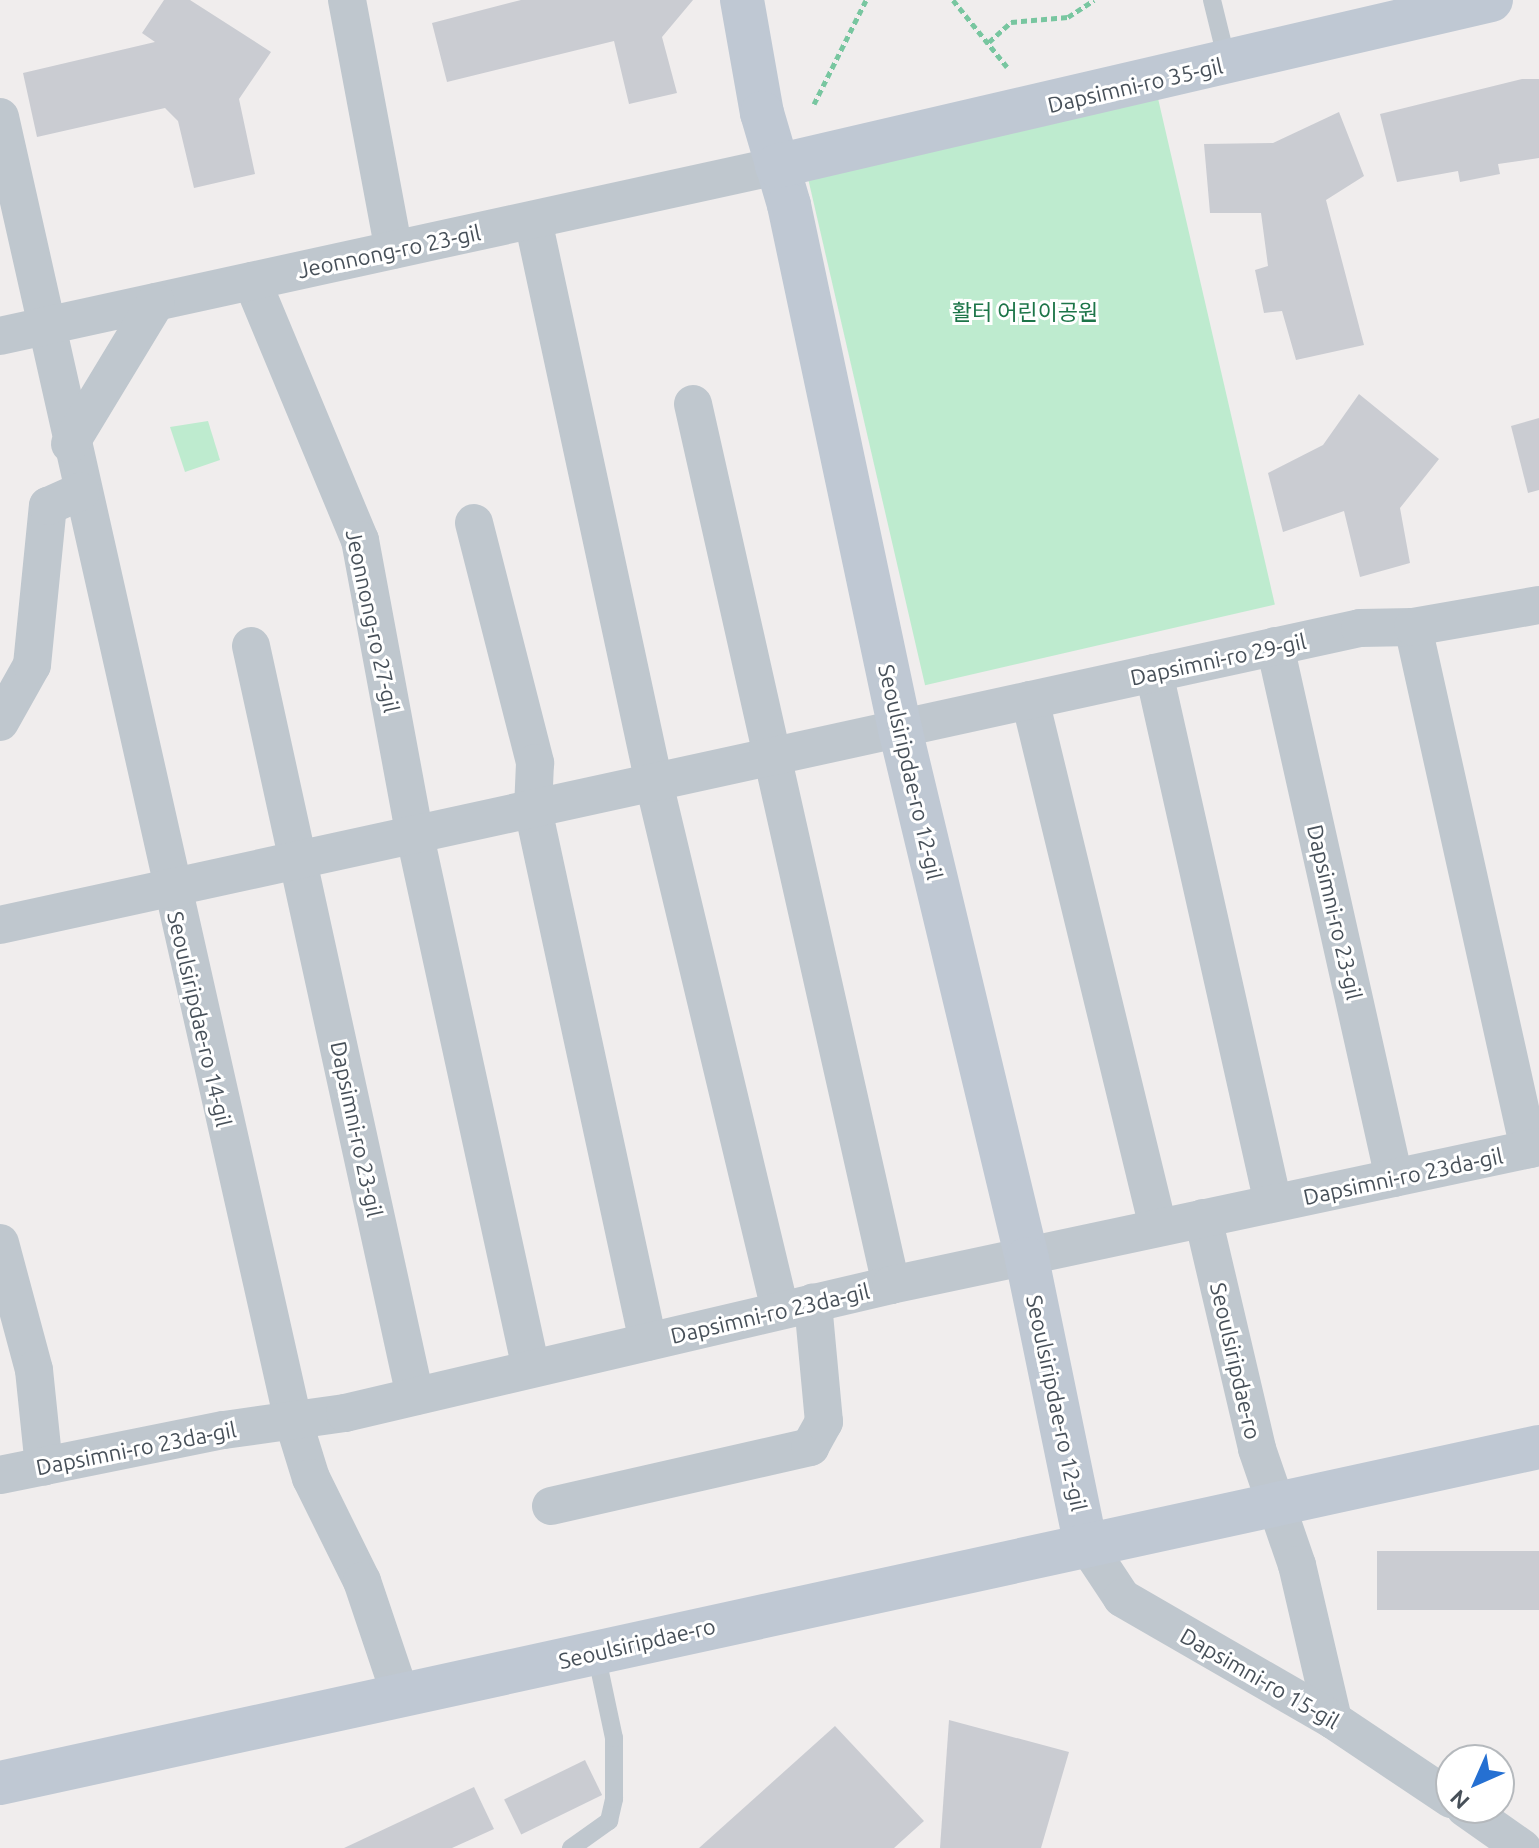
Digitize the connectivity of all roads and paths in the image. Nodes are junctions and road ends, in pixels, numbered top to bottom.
1 (347, 0) edge
2 (742, 0) edge
3 (866, 0) edge
4 (953, 0) edge
5 (1094, 0) edge
6 (1212, 0) edge
7 (1491, 0) edge
8 (989, 42) junction
9 (1228, 64) junction
10 (1007, 67) dead end
11 (814, 104) dead end
12 (0, 117) edge
13 (777, 166) junction
14 (533, 220) junction
15 (394, 250) junction
16 (252, 281) junction
17 (156, 302) junction
18 (43, 326) junction
19 (0, 336) edge
20 (693, 404) dead end
21 (70, 444) junction
22 (81, 491) junction
23 (474, 523) dead end
24 (1539, 605) edge
25 (1413, 627) junction
26 (251, 646) dead end
27 (1275, 646) junction
28 (1154, 673) junction
29 (1030, 700) junction
30 (0, 722) edge
31 (900, 729) junction
32 (771, 757) junction
33 (654, 783) junction
34 (533, 809) junction
35 (415, 836) junction
36 (299, 861) junction
37 (170, 889) junction
38 (0, 925) edge
39 (1534, 1148) edge
40 (1394, 1178) junction
41 (1273, 1203) junction
42 (1203, 1218) junction
43 (1158, 1227) junction
44 (0, 1243) edge
45 (1027, 1259) junction
46 (891, 1285) junction
47 (797, 1306) junction
48 (648, 1342) junction
49 (531, 1369) junction
50 (415, 1396) junction
51 (293, 1420) junction
52 (1539, 1447) edge
53 (44, 1466) junction
54 (0, 1475) edge
55 (1274, 1502) junction
56 (551, 1506) dead end
57 (1085, 1542) junction
58 (596, 1652) junction
59 (401, 1697) junction
60 (1333, 1720) junction
61 (0, 1783) edge
62 (1435, 1788) edge
63 (1488, 1824) edge
64 (571, 1848) edge
65 (1522, 1848) edge

1 - 15 street
2 - 13 street, Seoulsiripdae-ro 12-gil
3 - 11 path
4 - 8 path
5 - 8 path
6 - 9 lane
7 - 9 street, Dapsimni-ro 35-gil
8 - 10 path
9 - 13 street, Dapsimni-ro 35-gil
12 - 18 street, Seoulsiripdae-ro 14-gil
13 - 14 street, Jeonnong-ro 23-gil
13 - 31 street, Seoulsiripdae-ro 12-gil
14 - 15 street, Jeonnong-ro 23-gil
14 - 33 street
15 - 16 street, Jeonnong-ro 23-gil
16 - 17 street, Jeonnong-ro 23-gil
16 - 35 street, Jeonnong-ro 27-gil
17 - 18 street, Jeonnong-ro 23-gil
17 - 21 street
18 - 19 street, Jeonnong-ro 23-gil
18 - 21 street, Seoulsiripdae-ro 14-gil
20 - 32 street
21 - 22 street, Seoulsiripdae-ro 14-gil
22 - 30 street
22 - 37 street, Seoulsiripdae-ro 14-gil
23 - 34 street
24 - 25 street, Dapsimni-ro 29-gil
25 - 27 street, Dapsimni-ro 29-gil
25 - 39 street
26 - 36 street
27 - 28 street, Dapsimni-ro 29-gil
27 - 40 street, Dapsimni-ro 23-gil
28 - 29 street, Dapsimni-ro 29-gil
28 - 41 street
29 - 31 street, Dapsimni-ro 29-gil
29 - 43 street
31 - 32 street
31 - 45 street, Seoulsiripdae-ro 12-gil
32 - 33 street
32 - 46 street
33 - 34 street
33 - 47 street
34 - 35 street
34 - 48 street
35 - 36 street
35 - 49 street
36 - 37 street
36 - 50 street, Dapsimni-ro 23-gil
37 - 38 street
37 - 51 street, Seoulsiripdae-ro 14-gil
39 - 40 street, Dapsimni-ro 23da-gil
40 - 41 street, Dapsimni-ro 23da-gil
41 - 42 street, Dapsimni-ro 23da-gil
42 - 43 street, Dapsimni-ro 23da-gil
42 - 55 street, Seoulsiripdae-ro
43 - 45 street, Dapsimni-ro 23da-gil
44 - 53 street
45 - 46 street, Dapsimni-ro 23da-gil
45 - 57 street, Seoulsiripdae-ro 12-gil
46 - 47 street, Dapsimni-ro 23da-gil
47 - 48 street, Dapsimni-ro 23da-gil
47 - 56 street
48 - 49 street, Dapsimni-ro 23da-gil
49 - 50 street, Dapsimni-ro 23da-gil
50 - 51 street, Dapsimni-ro 23da-gil
51 - 53 street, Dapsimni-ro 23da-gil
51 - 59 street, Seoulsiripdae-ro 14-gil
52 - 55 street, Seoulsiripdae-ro
53 - 54 street, Dapsimni-ro 23da-gil
55 - 57 street, Seoulsiripdae-ro
55 - 60 street
57 - 58 street, Seoulsiripdae-ro
57 - 60 street, Dapsimni-ro 15-gil
58 - 59 street, Seoulsiripdae-ro
58 - 64 lane
59 - 61 street, Seoulsiripdae-ro
60 - 62 street, Dapsimni-ro 15-gil
63 - 65 street

